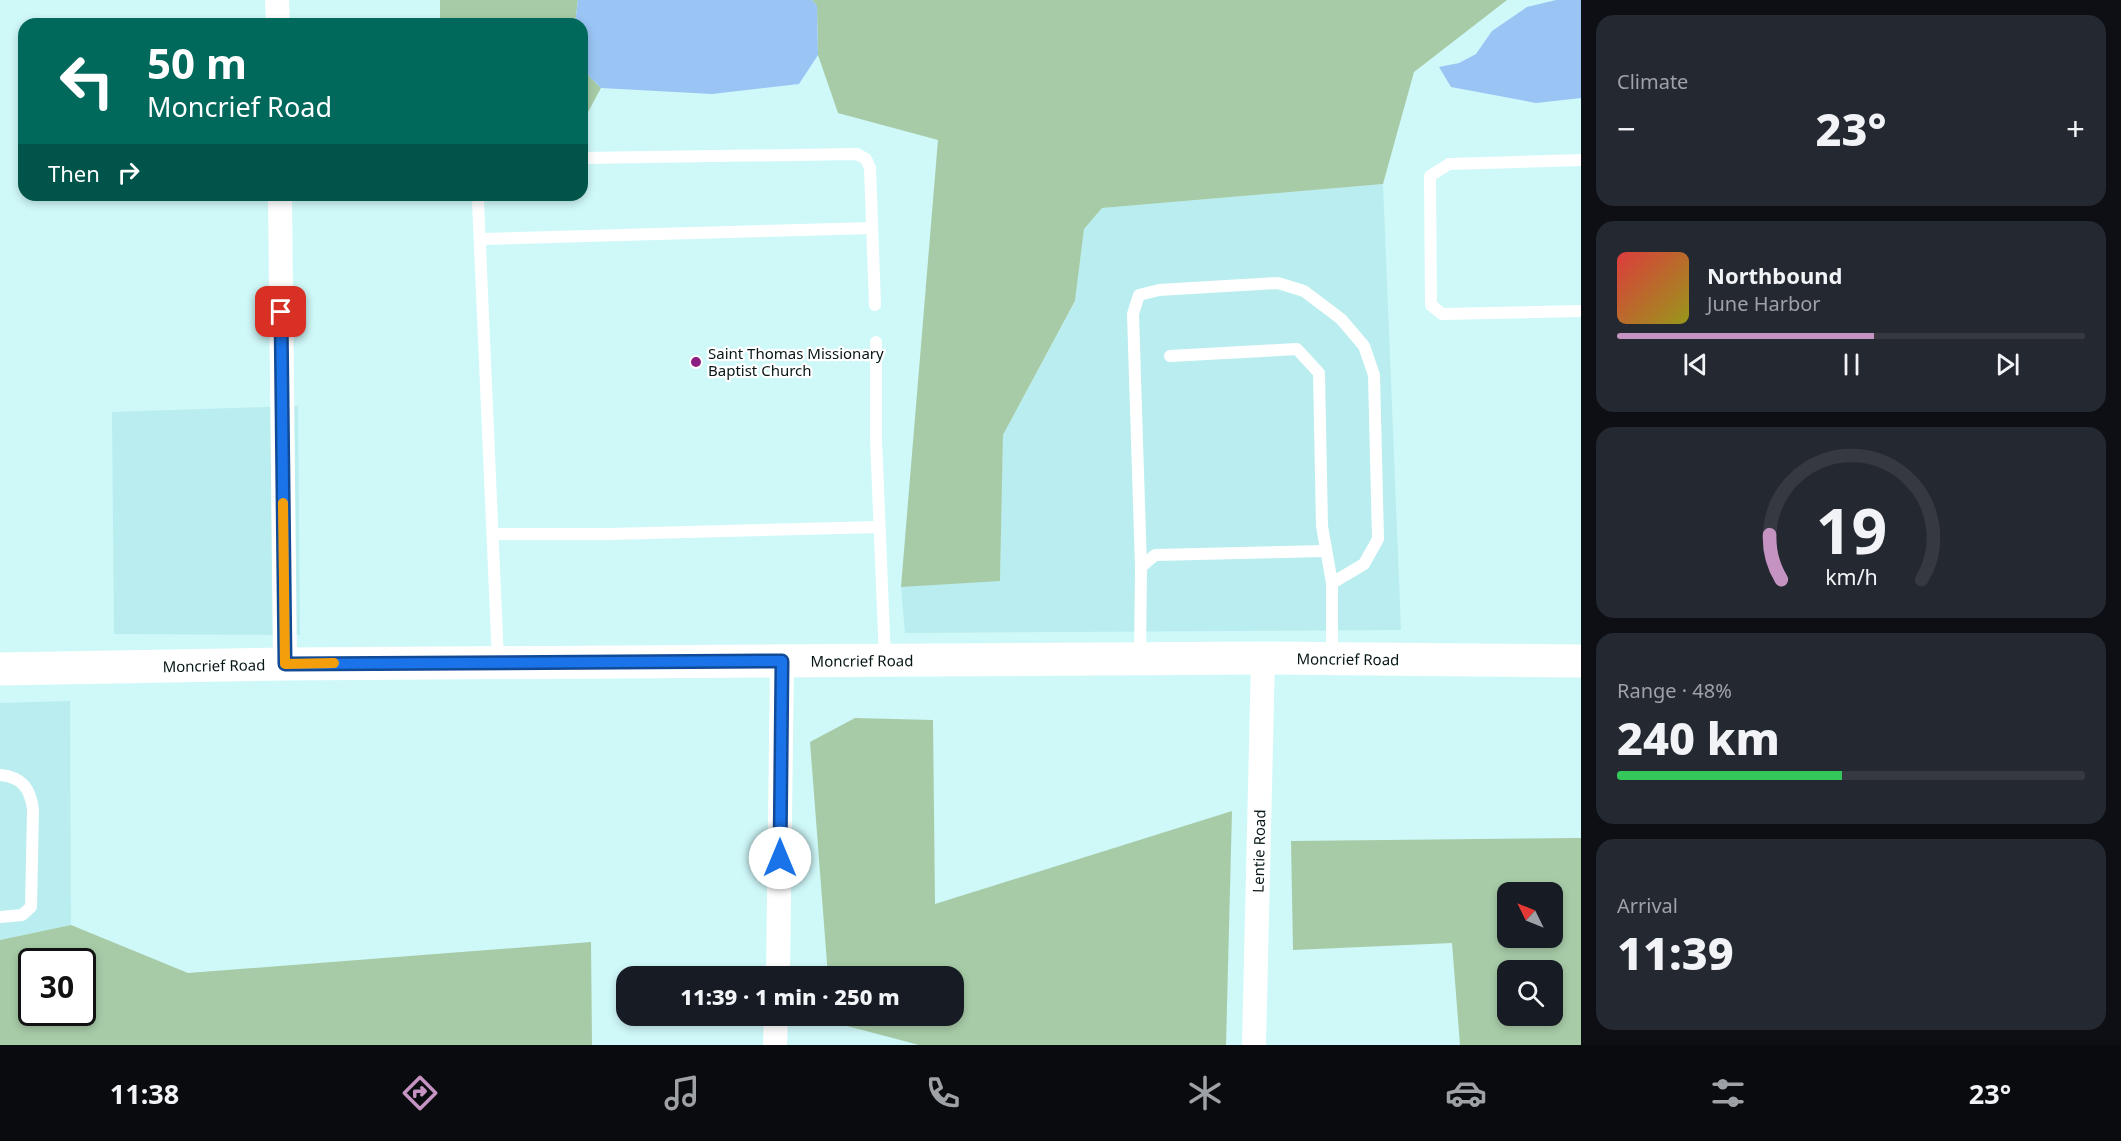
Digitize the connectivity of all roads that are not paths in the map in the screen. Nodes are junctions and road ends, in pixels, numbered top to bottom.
1 (278, 0) edge
2 (278, 18) edge
3 (588, 158) edge
4 (1581, 160) edge
5 (279, 201) edge
6 (480, 201) edge
7 (872, 228) junction
8 (480, 239) junction
9 (875, 305) dead end
10 (1581, 311) edge
11 (876, 342) dead end
12 (1170, 356) dead end
13 (879, 526) junction
14 (493, 534) junction
15 (1326, 551) junction
16 (1141, 567) junction
17 (1332, 583) junction
18 (1140, 658) junction
19 (1263, 658) junction
20 (1332, 658) junction
21 (885, 660) junction
22 (782, 661) junction
23 (1581, 661) edge
24 (498, 663) junction
25 (285, 664) junction
26 (0, 669) edge
27 (0, 775) edge
28 (0, 917) edge
29 (778, 966) edge
30 (776, 1026) edge
31 (776, 1045) edge
32 (1254, 1045) edge

1 - 2 street
3 - 7 lane
4 - 10 lane
5 - 25 street
6 - 8 lane
7 - 8 lane
7 - 9 lane
8 - 14 lane
11 - 13 lane
12 - 15 lane
13 - 14 lane
13 - 21 lane
14 - 24 lane
15 - 16 lane
15 - 17 lane
16 - 17 lane
16 - 18 lane
17 - 20 lane
18 - 19 main road, Moncrief Road
18 - 21 main road, Moncrief Road
19 - 20 main road, Moncrief Road
19 - 32 street, Lentie Road
20 - 23 main road, Moncrief Road
21 - 22 main road, Moncrief Road
22 - 24 main road, Moncrief Road
22 - 29 street
24 - 25 main road, Moncrief Road
25 - 26 main road, Moncrief Road
27 - 28 lane
30 - 31 street

